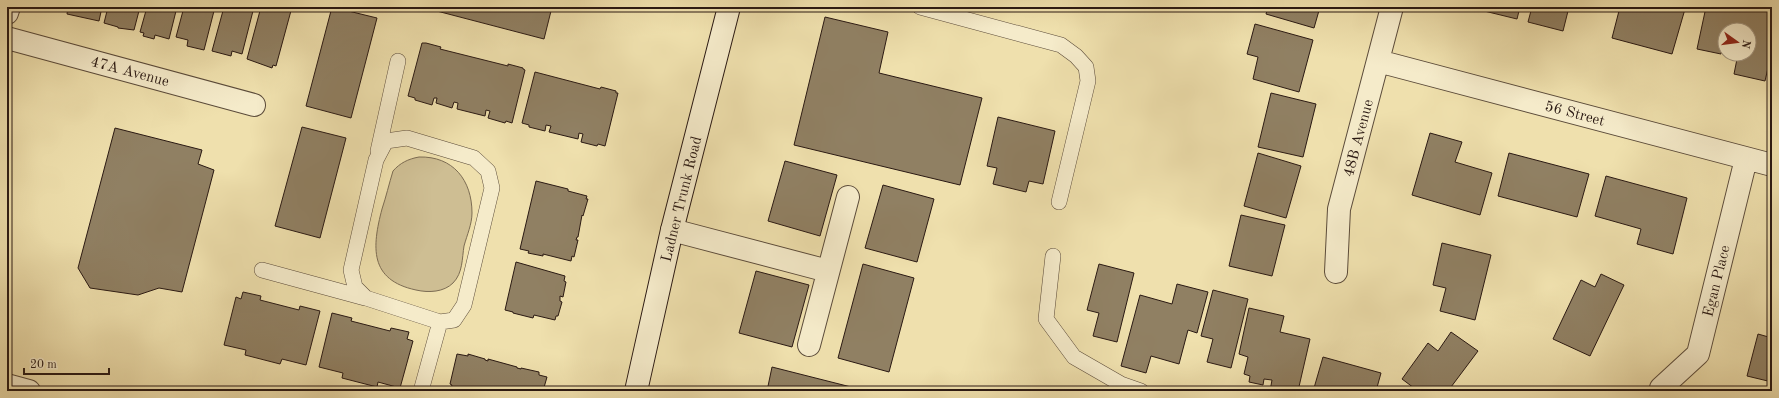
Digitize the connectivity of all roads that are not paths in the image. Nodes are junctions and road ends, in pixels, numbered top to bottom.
1 (9, 7) edge
2 (729, 7) edge
3 (920, 7) edge
4 (1392, 7) edge
5 (7, 13) edge
6 (7, 38) edge
7 (398, 61) dead end
8 (1378, 61) junction
9 (254, 105) dead end
10 (1746, 158) junction
11 (376, 160) junction
12 (1772, 165) edge
13 (848, 197) dead end
14 (1059, 202) dead end
15 (672, 230) junction
16 (1053, 256) dead end
17 (262, 270) dead end
18 (828, 271) junction
19 (1336, 272) dead end
20 (366, 298) junction
21 (440, 322) junction
22 (809, 345) dead end
23 (7, 386) edge
24 (1661, 388) dead end
25 (29, 391) edge
26 (421, 391) edge
27 (636, 391) edge
28 (1141, 391) edge

1 - 5 street
2 - 15 street, Ladner Trunk Road
3 - 14 lane
4 - 8 street, 48B Avenue
6 - 9 street, 47A Avenue
7 - 11 lane
8 - 10 street, 56 Street
8 - 19 street, 48B Avenue
10 - 12 street, 56 Street
10 - 24 street, Egan Place
11 - 20 lane
11 - 21 lane
13 - 18 street
15 - 18 street
15 - 27 street, Ladner Trunk Road
16 - 28 lane
17 - 20 lane
18 - 22 street
20 - 21 lane
21 - 26 lane
23 - 25 street

